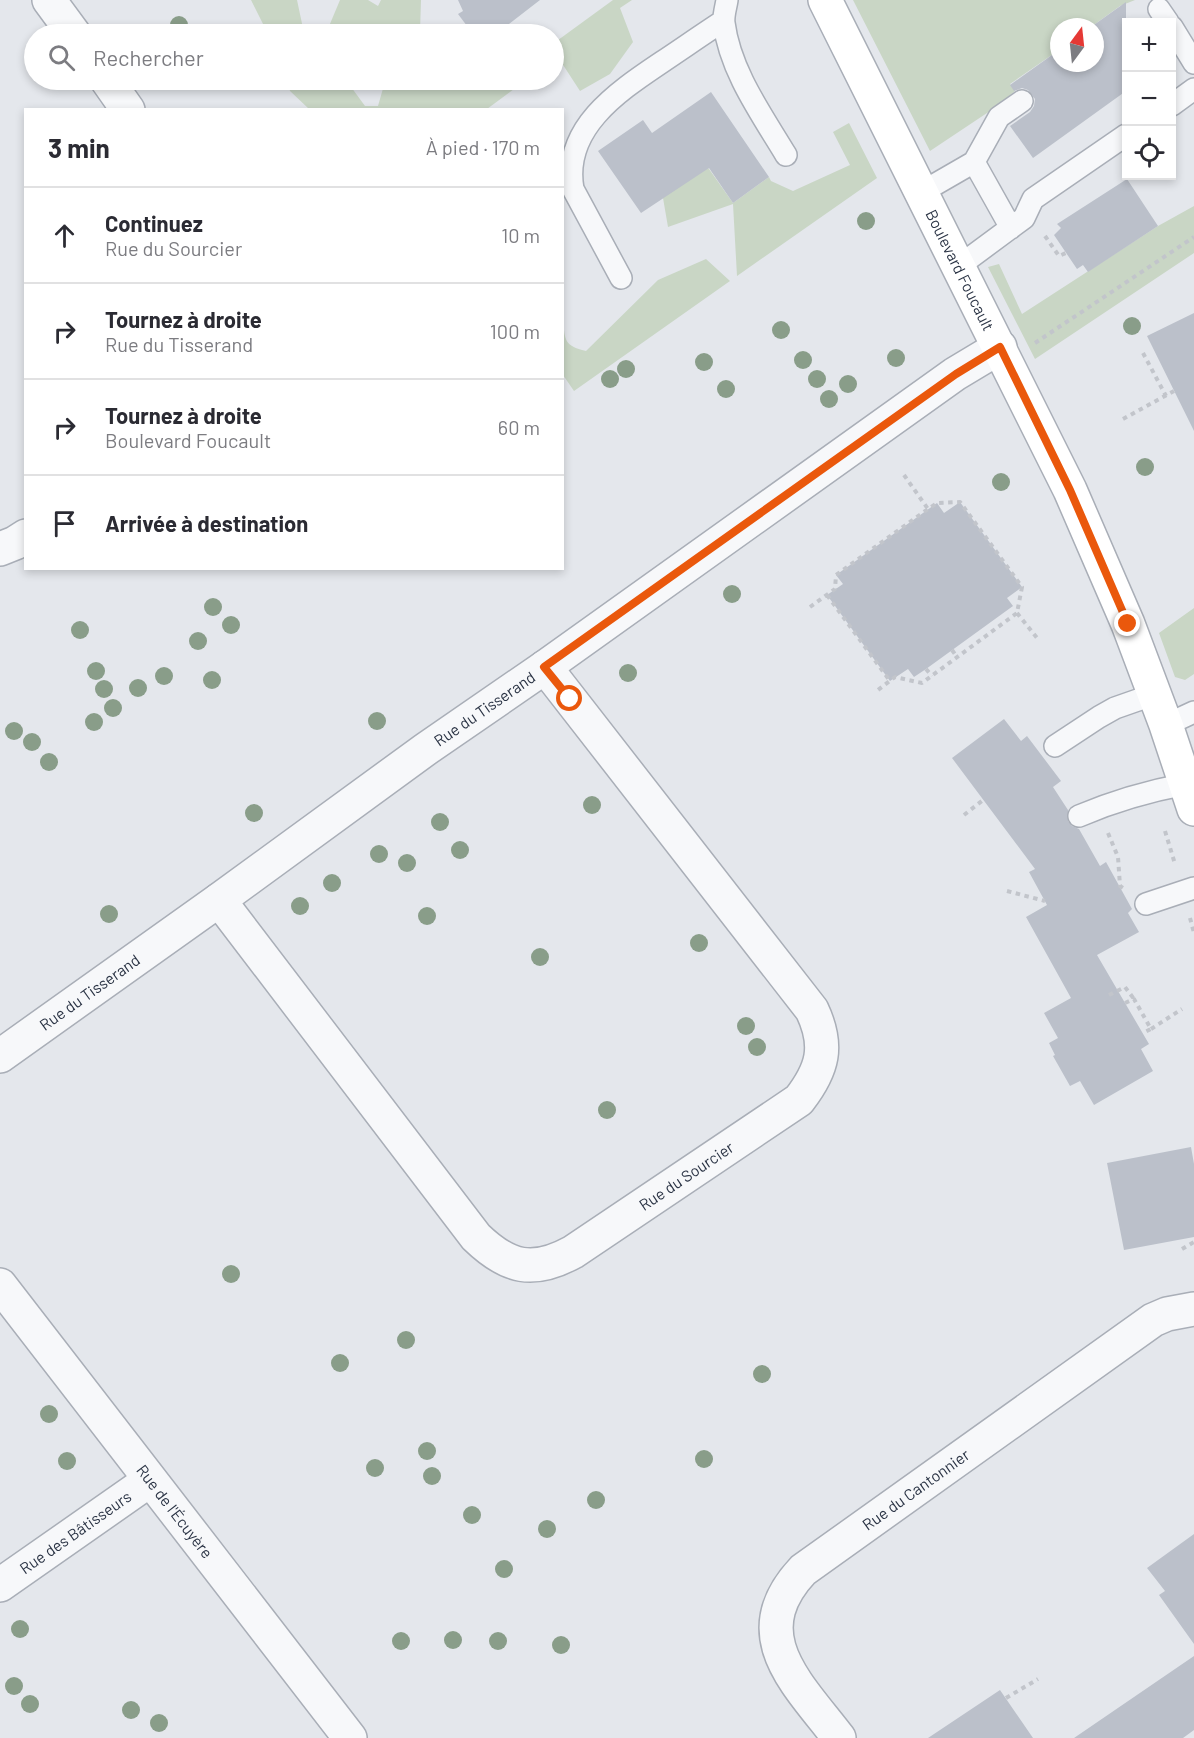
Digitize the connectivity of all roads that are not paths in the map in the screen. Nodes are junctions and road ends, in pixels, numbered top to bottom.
1 (49, 0) edge
2 (825, 0) edge
3 (725, 10) edge
4 (67, 24) edge
5 (1176, 34) edge
6 (1194, 63) edge
7 (1194, 89) edge
8 (114, 90) edge
9 (1022, 101) dead end
10 (1176, 102) edge
11 (127, 108) edge
12 (583, 132) junction
13 (1122, 138) edge
14 (564, 140) edge
15 (786, 155) dead end
16 (975, 162) junction
17 (922, 192) junction
18 (1011, 228) junction
19 (959, 266) junction
20 (621, 278) dead end
21 (1004, 355) junction
22 (24, 537) edge
23 (0, 549) edge
24 (544, 667) junction
25 (1155, 694) junction
26 (1180, 719) edge
27 (1055, 746) dead end
28 (1190, 797) edge
29 (1089, 812) road end
30 (1194, 888) edge
31 (219, 900) junction
32 (1146, 904) dead end
33 (0, 1056) edge
34 (0, 1285) edge
35 (1194, 1309) edge
36 (150, 1480) junction
37 (0, 1585) edge
38 (350, 1738) edge
39 (839, 1738) edge

1 - 4 street
2 - 17 street, Boulevard Foucault
3 - 12 lane
3 - 15 lane
5 - 6 lane
7 - 10 lane
8 - 11 street
9 - 16 lane
12 - 14 lane
12 - 20 lane
13 - 18 lane
16 - 17 lane
16 - 18 lane
17 - 19 street, Boulevard Foucault
18 - 19 lane
19 - 21 street, Boulevard Foucault
21 - 24 street, Rue du Tisserand
21 - 25 street, Boulevard Foucault
22 - 23 street
24 - 31 street, Rue du Tisserand
24 - 31 street, Rue du Sourcier
25 - 26 street, Boulevard Foucault
25 - 27 lane
26 - 28 street, Boulevard Foucault
28 - 29 lane
30 - 32 lane
31 - 33 street, Rue du Tisserand
34 - 36 street, Rue de l'Écuyère
35 - 39 street, Rue du Cantonnier
36 - 37 street, Rue des Bâtisseurs
36 - 38 street, Rue de l'Écuyère

